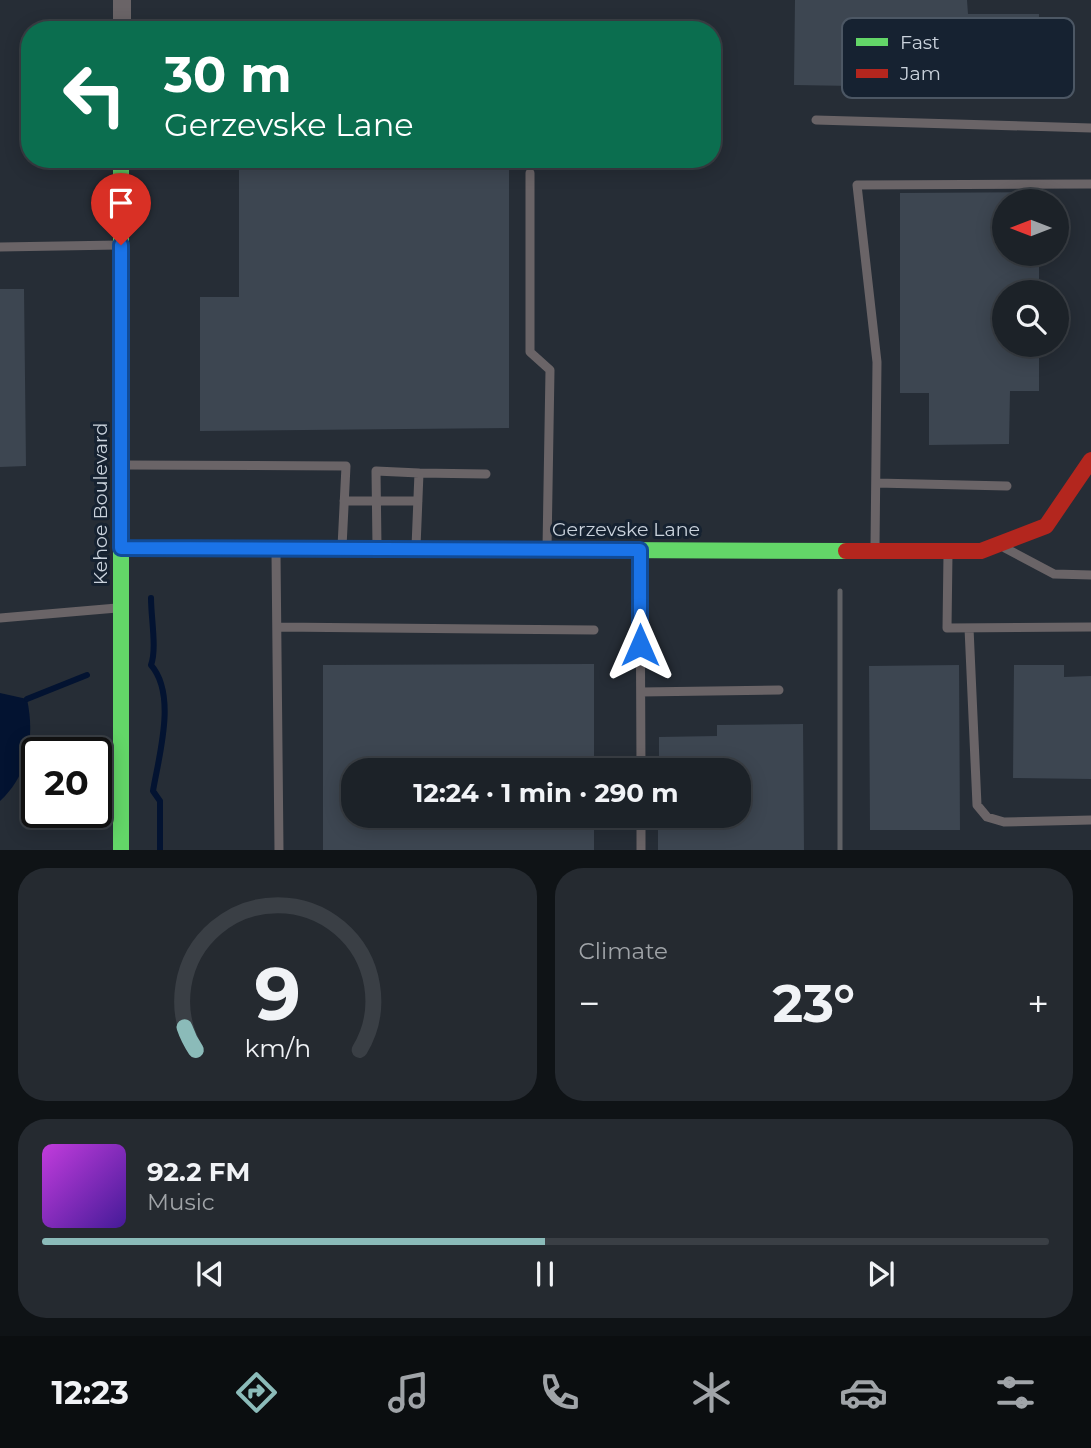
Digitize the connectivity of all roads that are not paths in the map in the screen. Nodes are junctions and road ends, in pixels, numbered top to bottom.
1 (122, 0) edge
2 (122, 21) edge
3 (816, 120) dead end
4 (1091, 128) edge
5 (121, 168) edge
6 (530, 173) dead end
7 (1091, 184) edge
8 (121, 245) junction
9 (0, 247) edge
10 (1091, 460) edge
11 (121, 465) junction
12 (419, 473) junction
13 (486, 474) dead end
14 (876, 483) junction
15 (1007, 486) dead end
16 (344, 501) junction
17 (376, 501) junction
18 (418, 501) junction
19 (1000, 545) junction
20 (276, 547) junction
21 (121, 548) junction
22 (341, 548) junction
23 (377, 548) junction
24 (416, 548) junction
25 (547, 550) junction
26 (640, 550) junction
27 (875, 551) junction
28 (948, 552) junction
29 (1091, 575) edge
30 (121, 607) junction
31 (0, 618) edge
32 (277, 627) junction
33 (1091, 627) edge
34 (969, 628) junction
35 (594, 630) dead end
36 (779, 690) dead end
37 (641, 692) junction
38 (641, 758) edge
39 (1091, 820) edge
40 (641, 828) edge
41 (121, 849) edge
42 (279, 849) edge
43 (640, 849) edge

1 - 2 street
3 - 4 lane
5 - 8 street, Kehoe Boulevard
6 - 25 lane
7 - 14 lane
8 - 9 lane
8 - 11 street, Kehoe Boulevard
10 - 19 street, Gerzevske Lane
11 - 16 lane
11 - 21 street, Kehoe Boulevard
12 - 13 lane
12 - 17 lane
12 - 18 lane
14 - 15 lane
14 - 27 lane
16 - 17 lane
16 - 22 lane
17 - 18 lane
17 - 23 lane
18 - 24 lane
19 - 28 street, Gerzevske Lane
19 - 29 lane
20 - 21 street, Gerzevske Lane
20 - 22 street, Gerzevske Lane
20 - 32 lane
21 - 30 street, Kehoe Boulevard
22 - 23 street, Gerzevske Lane
23 - 24 street, Gerzevske Lane
24 - 25 street, Gerzevske Lane
25 - 26 street, Gerzevske Lane
26 - 27 street, Gerzevske Lane
26 - 37 lane
27 - 28 street, Gerzevske Lane
28 - 34 lane
30 - 31 lane
30 - 41 street, Kehoe Boulevard
32 - 35 lane
32 - 42 lane
33 - 34 lane
34 - 39 lane
36 - 37 lane
37 - 38 lane
40 - 43 lane

